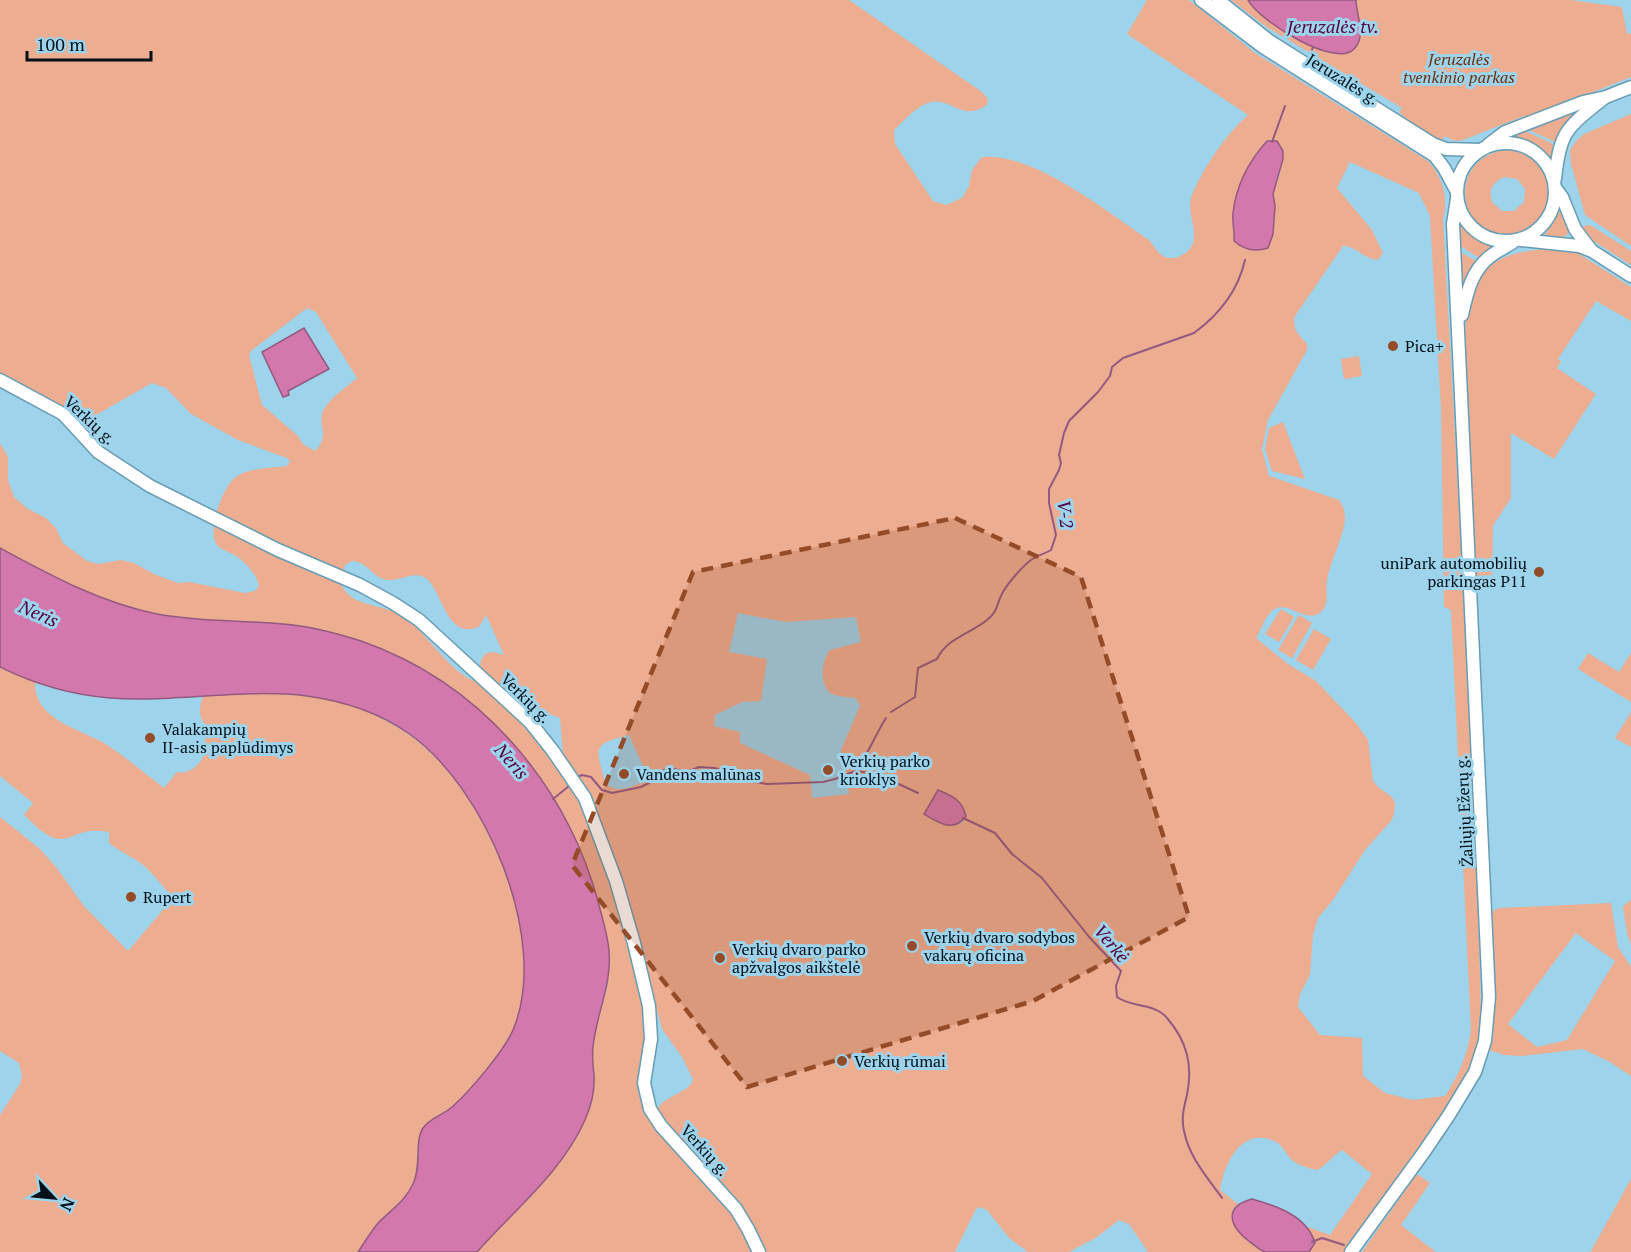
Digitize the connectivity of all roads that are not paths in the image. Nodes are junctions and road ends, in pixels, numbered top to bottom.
1 (1201, 0) edge
2 (1218, 0) edge
3 (1631, 87) edge
4 (1606, 97) junction
5 (1483, 149) junction
6 (1555, 186) junction
7 (1457, 195) junction
8 (1517, 240) junction
9 (1592, 251) junction
10 (1631, 276) edge
11 (1459, 327) junction
12 (0, 380) edge
13 (759, 1252) edge
14 (1351, 1252) edge

1 - 7 main road, Jeruzalės g.
2 - 5 main road, Jeruzalės g.
3 - 4 main road
4 - 5 main road
4 - 6 main road
5 - 6 main road
5 - 7 main road
6 - 8 main road
6 - 9 main road
7 - 8 main road
7 - 11 main road, Žaliųjų Ežerų g.
8 - 9 main road
8 - 11 main road, Žaliųjų Ežerų g.
9 - 10 main road
11 - 14 main road, Žaliųjų Ežerų g.
12 - 13 main road, Verkių g.

